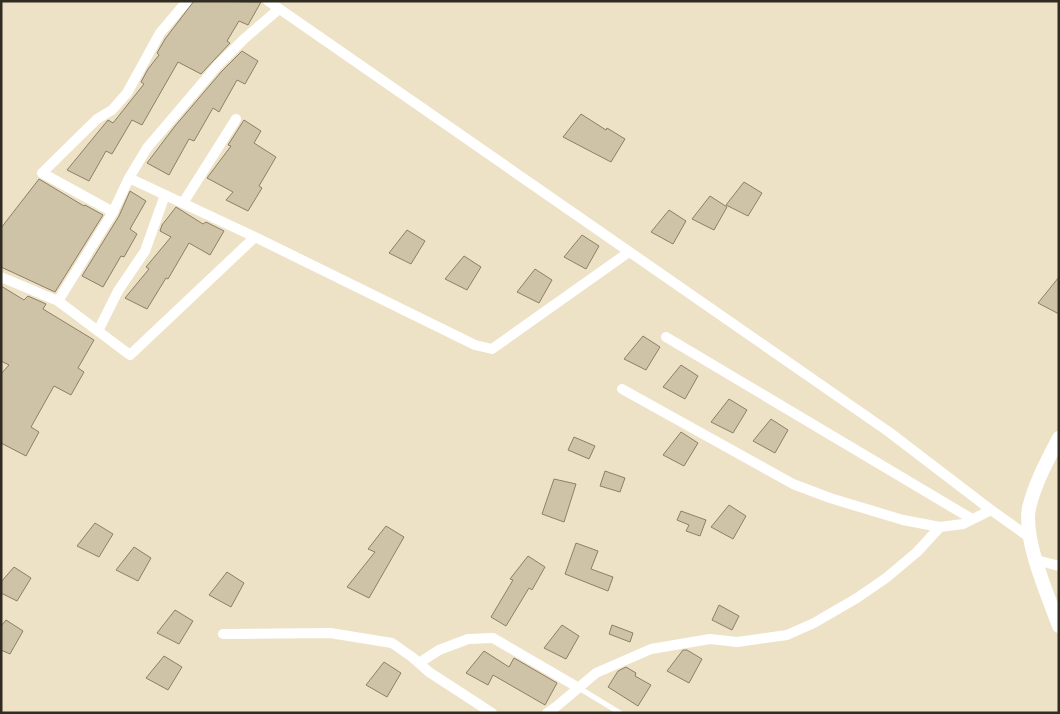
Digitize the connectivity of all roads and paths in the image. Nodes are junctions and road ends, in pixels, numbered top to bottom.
1 (186, 1) edge
2 (269, 1) edge
3 (279, 9) junction
4 (236, 119) dead end
5 (129, 178) junction
6 (165, 195) junction
7 (183, 203) junction
8 (113, 212) junction
9 (255, 237) junction
10 (629, 252) junction
11 (1, 277) edge
12 (58, 301) junction
13 (98, 331) junction
14 (666, 337) dead end
15 (622, 389) dead end
16 (1059, 438) edge
17 (991, 510) junction
18 (972, 519) junction
19 (940, 527) junction
20 (1029, 537) junction
21 (1036, 560) junction
22 (1059, 566) edge
23 (1059, 626) edge
24 (223, 634) dead end
25 (419, 663) junction
26 (579, 688) junction
27 (492, 713) edge
28 (547, 713) edge
29 (620, 713) edge

1 - 8 street
2 - 3 street
3 - 5 street
3 - 10 street
4 - 7 street
5 - 6 street
5 - 8 street
6 - 7 street
6 - 13 street
7 - 9 street
8 - 12 street
9 - 10 street
9 - 13 street
10 - 17 street
11 - 12 street
12 - 13 street
14 - 18 street
15 - 19 street
16 - 20 street
17 - 18 street
17 - 20 street
18 - 19 street
19 - 26 street
20 - 21 street
21 - 22 street
21 - 23 street
24 - 25 street
25 - 26 street
25 - 27 street
26 - 28 street
26 - 29 lane

